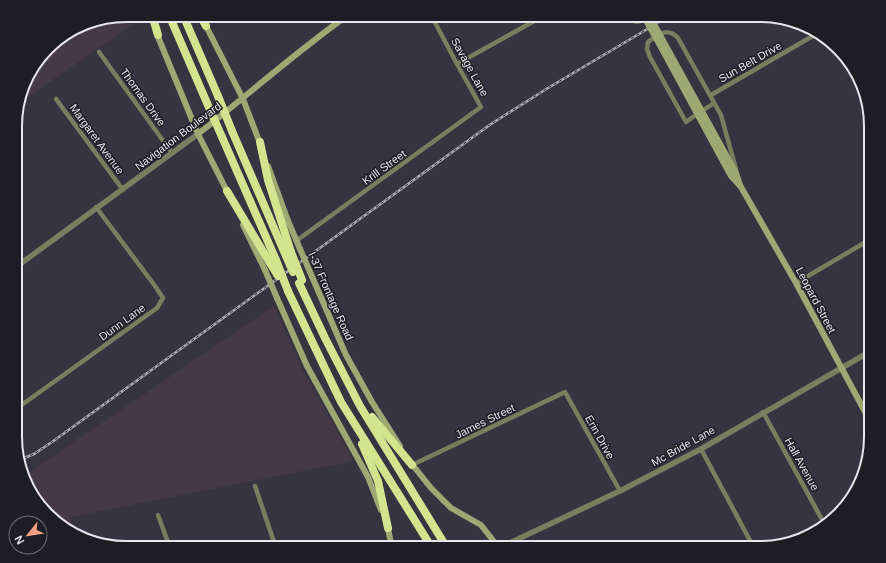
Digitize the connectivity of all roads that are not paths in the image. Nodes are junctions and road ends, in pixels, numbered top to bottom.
1 (153, 22) edge
2 (172, 22) edge
3 (186, 22) edge
4 (204, 22) edge
5 (339, 22) edge
6 (435, 22) edge
7 (532, 22) edge
8 (647, 22) edge
9 (652, 22) edge
10 (206, 26) joint
11 (158, 35) joint
12 (812, 36) edge
13 (664, 48) junction
14 (99, 52) dead end
15 (457, 64) junction
16 (711, 96) junction
17 (56, 99) dead end
18 (243, 99) junction
19 (714, 103) junction
20 (481, 107) joint
21 (700, 113) junction
22 (198, 134) junction
23 (260, 142) junction
24 (172, 153) junction
25 (736, 173) junction
26 (740, 186) junction
27 (123, 190) junction
28 (227, 191) junction
29 (96, 207) junction
30 (296, 241) junction
31 (864, 243) edge
32 (289, 254) junction
33 (273, 261) junction
34 (22, 262) edge
35 (796, 283) junction
36 (864, 355) edge
37 (336, 360) junction
38 (841, 368) junction
39 (565, 392) joint
40 (22, 405) edge
41 (864, 411) edge
42 (764, 412) junction
43 (354, 423) junction
44 (701, 449) junction
45 (412, 465) junction
46 (255, 486) dead end
47 (620, 491) junction
48 (158, 515) dead end
49 (822, 520) edge
50 (388, 528) junction
51 (167, 541) edge
52 (274, 541) edge
53 (391, 541) edge
54 (428, 541) edge
55 (443, 541) edge
56 (493, 541) edge
57 (514, 541) edge
58 (750, 541) edge

1 - 11 highway
2 - 33 highway, bridge
3 - 32 highway, bridge
4 - 10 highway
5 - 18 main road, Navigation Boulevard
6 - 15 street, Savage Lane
7 - 15 street
8 - 13 main road, Leopard Street, bridge
9 - 13 main road, Leopard Street, bridge
10 - 18 main road, I-37 Frontage Road
11 - 22 main road
12 - 16 street, Sun Belt Drive
13 - 21 main road, Leopard Street
14 - 24 street, Thomas Drive
15 - 20 street, Savage Lane
16 - 19 street
16 - 21 street
17 - 27 street, Margaret Avenue
18 - 22 main road, Navigation Boulevard
18 - 23 main road, I-37 Frontage Road
19 - 21 street
19 - 25 street
20 - 30 street, Krill Street
21 - 25 main road, Leopard Street
21 - 26 main road, Leopard Street
22 - 24 street, Navigation Boulevard
22 - 28 main road
23 - 30 main road, I-37 Frontage Road
23 - 32 highway
24 - 27 street, Navigation Boulevard
25 - 26 main road, Leopard Street
26 - 35 main road, Leopard Street
27 - 29 street, Navigation Boulevard
28 - 33 highway
28 - 50 main road, bridge
29 - 34 street, Navigation Boulevard
29 - 40 street, Dunn Lane
30 - 45 main road, I-37 Frontage Road, bridge
31 - 35 street
32 - 37 highway, bridge
33 - 43 highway, bridge
35 - 38 main road, Leopard Street
36 - 38 street, Mc Bride Lane
37 - 45 highway
37 - 55 highway
38 - 41 main road, Leopard Street
38 - 42 street, Mc Bride Lane
39 - 45 street, James Street
39 - 47 street, Erin Drive
42 - 44 street, Mc Bride Lane
42 - 49 street, Hall Avenue
43 - 50 highway
43 - 54 highway
44 - 47 street, Mc Bride Lane
44 - 58 street
45 - 56 main road, I-37 Frontage Road
46 - 52 street
47 - 57 street, Mc Bride Lane
48 - 51 street
50 - 53 main road

